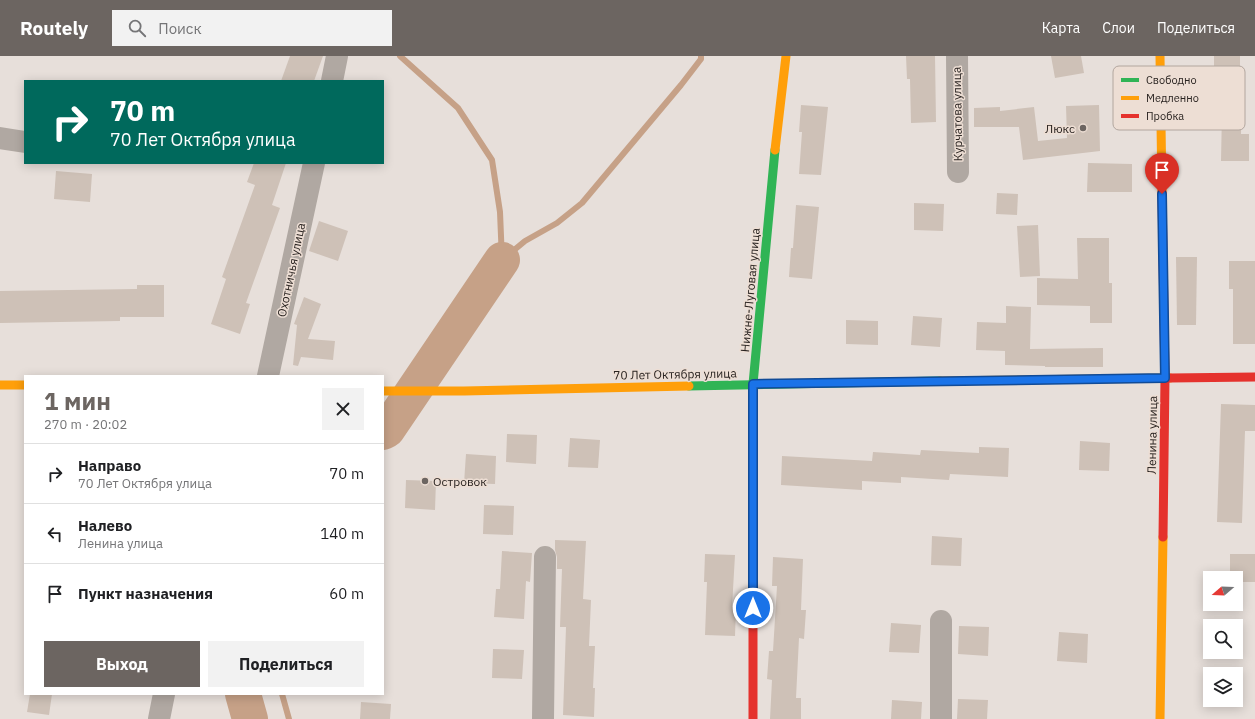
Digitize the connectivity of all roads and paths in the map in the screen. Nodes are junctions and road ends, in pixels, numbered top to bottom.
1 (337, 56) edge
2 (786, 56) edge
3 (957, 56) edge
4 (1160, 56) edge
5 (1160, 66) edge
6 (332, 80) edge
7 (1161, 130) edge
8 (0, 138) edge
9 (24, 142) edge
10 (314, 164) edge
11 (958, 172) dead end
12 (268, 375) edge
13 (1255, 377) edge
14 (1165, 378) junction
15 (753, 384) junction
16 (0, 385) edge
17 (24, 385) edge
18 (384, 391) edge
19 (545, 557) dead end
20 (941, 621) dead end
21 (164, 695) edge
22 (159, 719) edge
23 (543, 719) edge
24 (752, 719) edge
25 (941, 719) edge
26 (1160, 719) edge

1 - 6 street
2 - 15 street, Нижне-Луговая улица
3 - 11 street, Курчатова улица
4 - 5 street, Ленина улица
7 - 14 street, Ленина улица
8 - 9 street
10 - 12 street, Охотничья улица
13 - 14 street, 70 Лет Октября улица
14 - 15 street, 70 Лет Октября улица
14 - 26 street, Ленина улица
15 - 18 street, 70 Лет Октября улица
15 - 24 street, Нижне-Луговая улица
16 - 17 street
19 - 23 street
20 - 25 street
21 - 22 street

